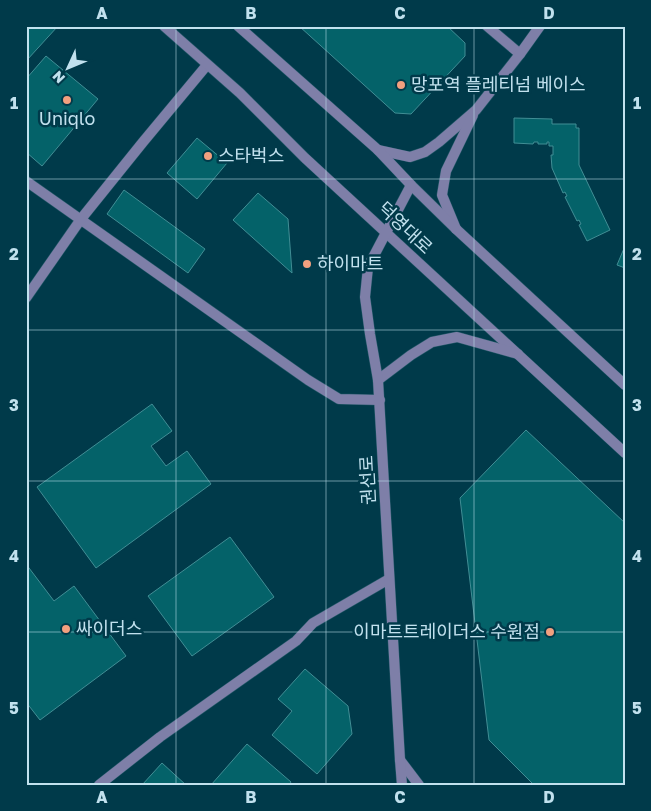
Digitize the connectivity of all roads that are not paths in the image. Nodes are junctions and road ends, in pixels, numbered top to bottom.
1 (164, 26) edge
2 (238, 26) edge
3 (488, 26) edge
4 (540, 26) edge
5 (520, 54) junction
6 (207, 65) junction
7 (476, 110) junction
8 (378, 150) junction
9 (26, 181) edge
10 (411, 185) junction
11 (81, 220) junction
12 (456, 229) junction
13 (386, 232) junction
14 (26, 298) edge
15 (519, 355) junction
16 (378, 380) junction
17 (625, 384) edge
18 (380, 400) junction
19 (625, 453) edge
20 (390, 579) junction
21 (400, 760) junction
22 (99, 785) edge
23 (402, 785) edge
24 (419, 785) edge

1 - 6 street, 덕영대로
2 - 8 street, 덕영대로
3 - 5 street
4 - 5 street
5 - 7 street
6 - 11 street
6 - 13 street, 덕영대로
7 - 8 street
7 - 12 street
8 - 10 street, 덕영대로
9 - 11 street
10 - 12 street, 덕영대로
10 - 13 street, 권선로
11 - 14 street
11 - 18 street
12 - 17 street, 덕영대로
13 - 15 street, 덕영대로
13 - 16 street, 권선로
15 - 16 street
15 - 19 street, 덕영대로
16 - 18 street, 권선로
18 - 20 street, 권선로
20 - 21 street, 권선로
20 - 22 street
21 - 23 street, 권선로
21 - 24 street

